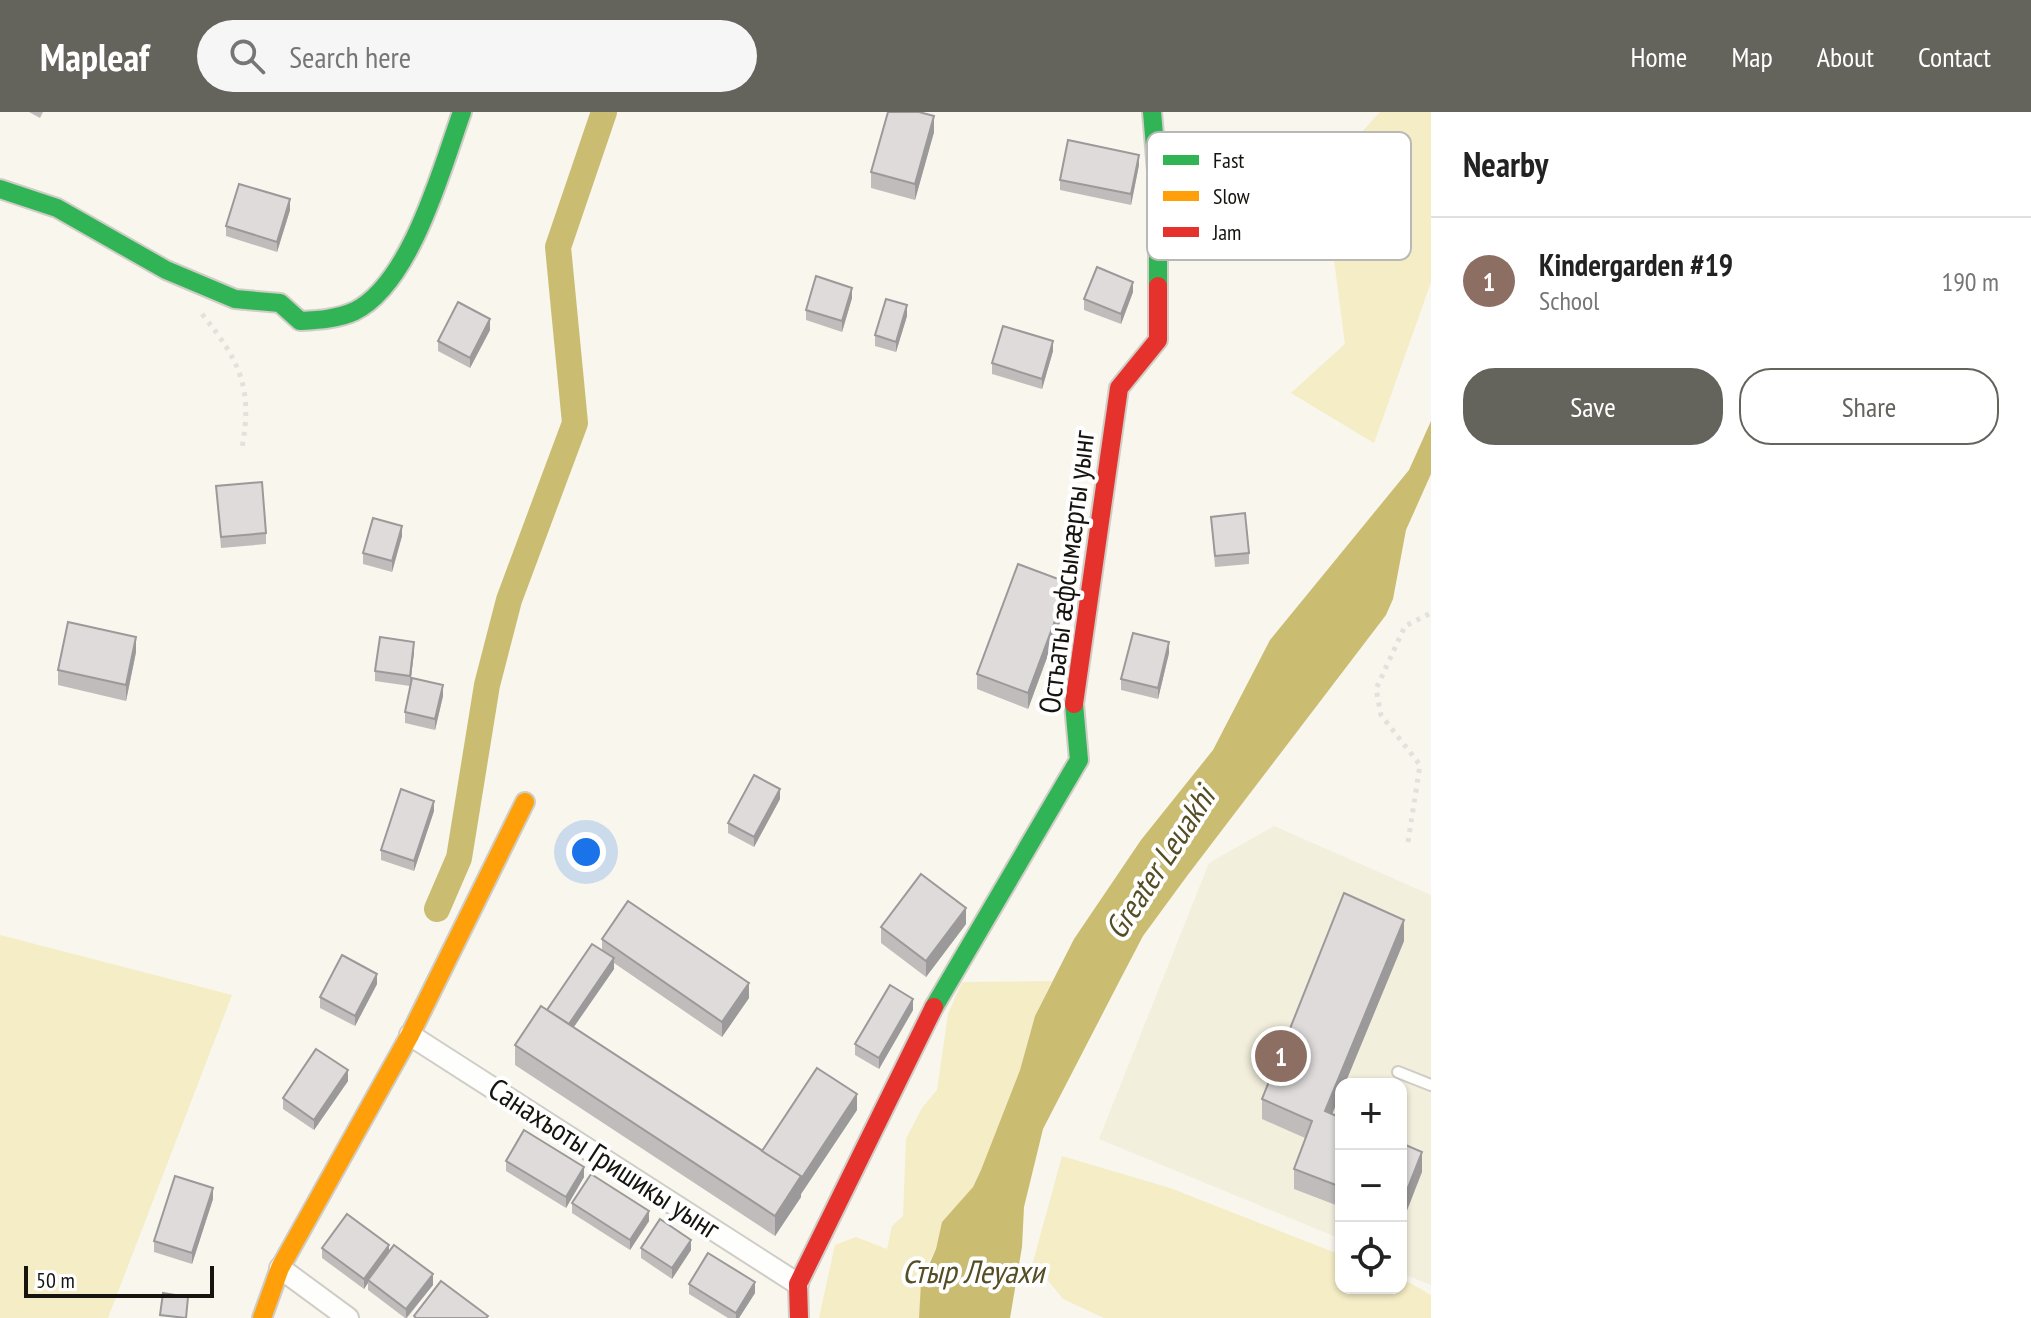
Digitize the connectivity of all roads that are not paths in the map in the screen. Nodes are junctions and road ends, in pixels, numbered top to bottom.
1 (462, 112) edge
2 (1152, 112) edge
3 (1154, 132) edge
4 (0, 189) edge
5 (1158, 260) edge
6 (525, 802) dead end
7 (410, 1035) junction
8 (1398, 1072) dead end
9 (1431, 1085) edge
10 (280, 1268) junction
11 (798, 1284) junction
12 (262, 1318) edge
13 (348, 1318) edge
14 (799, 1318) edge

1 - 4 street
2 - 3 street, Остъаты æфсымæрты уынг
5 - 11 street, Остъаты æфсымæрты уынг
6 - 7 street
7 - 10 street
7 - 11 street, Санахъоты Гришикы уынг
8 - 9 lane
10 - 12 street
10 - 13 street
11 - 14 street, Остъаты æфсымæрты уынг

